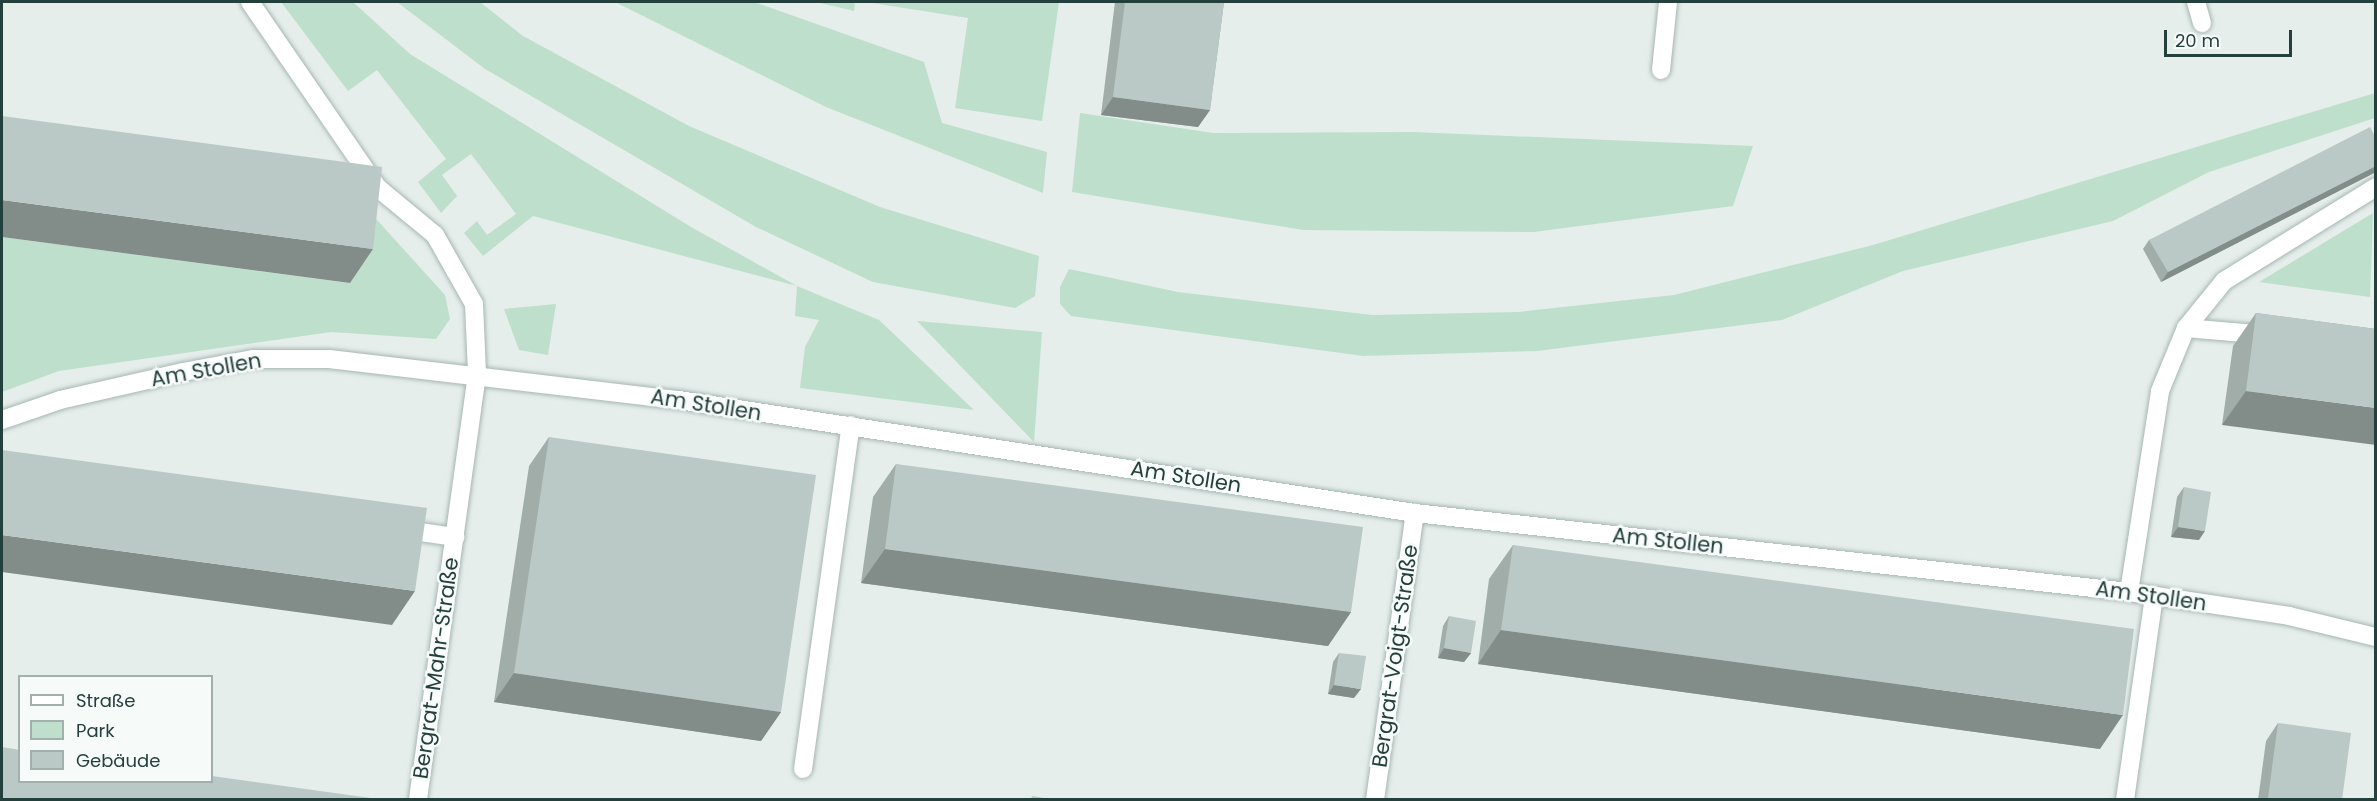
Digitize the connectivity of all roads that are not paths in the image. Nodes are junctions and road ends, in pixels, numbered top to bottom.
1 (250, 2) edge
2 (1668, 2) edge
3 (2196, 2) edge
4 (2202, 23) dead end
5 (1661, 70) dead end
6 (356, 186) edge
7 (378, 188) junction
8 (2375, 188) edge
9 (2186, 328) junction
10 (2281, 337) edge
11 (477, 374) junction
12 (2, 420) edge
13 (851, 425) junction
14 (1415, 513) junction
15 (384, 526) edge
16 (455, 537) junction
17 (2129, 592) junction
18 (2154, 596) junction
19 (2376, 637) edge
20 (803, 769) dead end
21 (418, 800) edge
22 (1375, 800) edge
23 (2125, 800) edge

1 - 7 street, Bergrat-Mahr-Straße
2 - 5 street
3 - 4 street
6 - 7 street
7 - 11 street, Bergrat-Mahr-Straße
8 - 9 street
9 - 10 street
9 - 17 street
11 - 12 street, Am Stollen
11 - 13 street, Am Stollen
11 - 16 street, Bergrat-Mahr-Straße
13 - 14 street, Am Stollen
13 - 20 street
14 - 17 street, Am Stollen
14 - 22 street, Bergrat-Voigt-Straße
15 - 16 street, Bergrat-Mahr-Straße
16 - 21 street, Bergrat-Mahr-Straße
17 - 18 street, Am Stollen
18 - 19 street, Am Stollen
18 - 23 street

